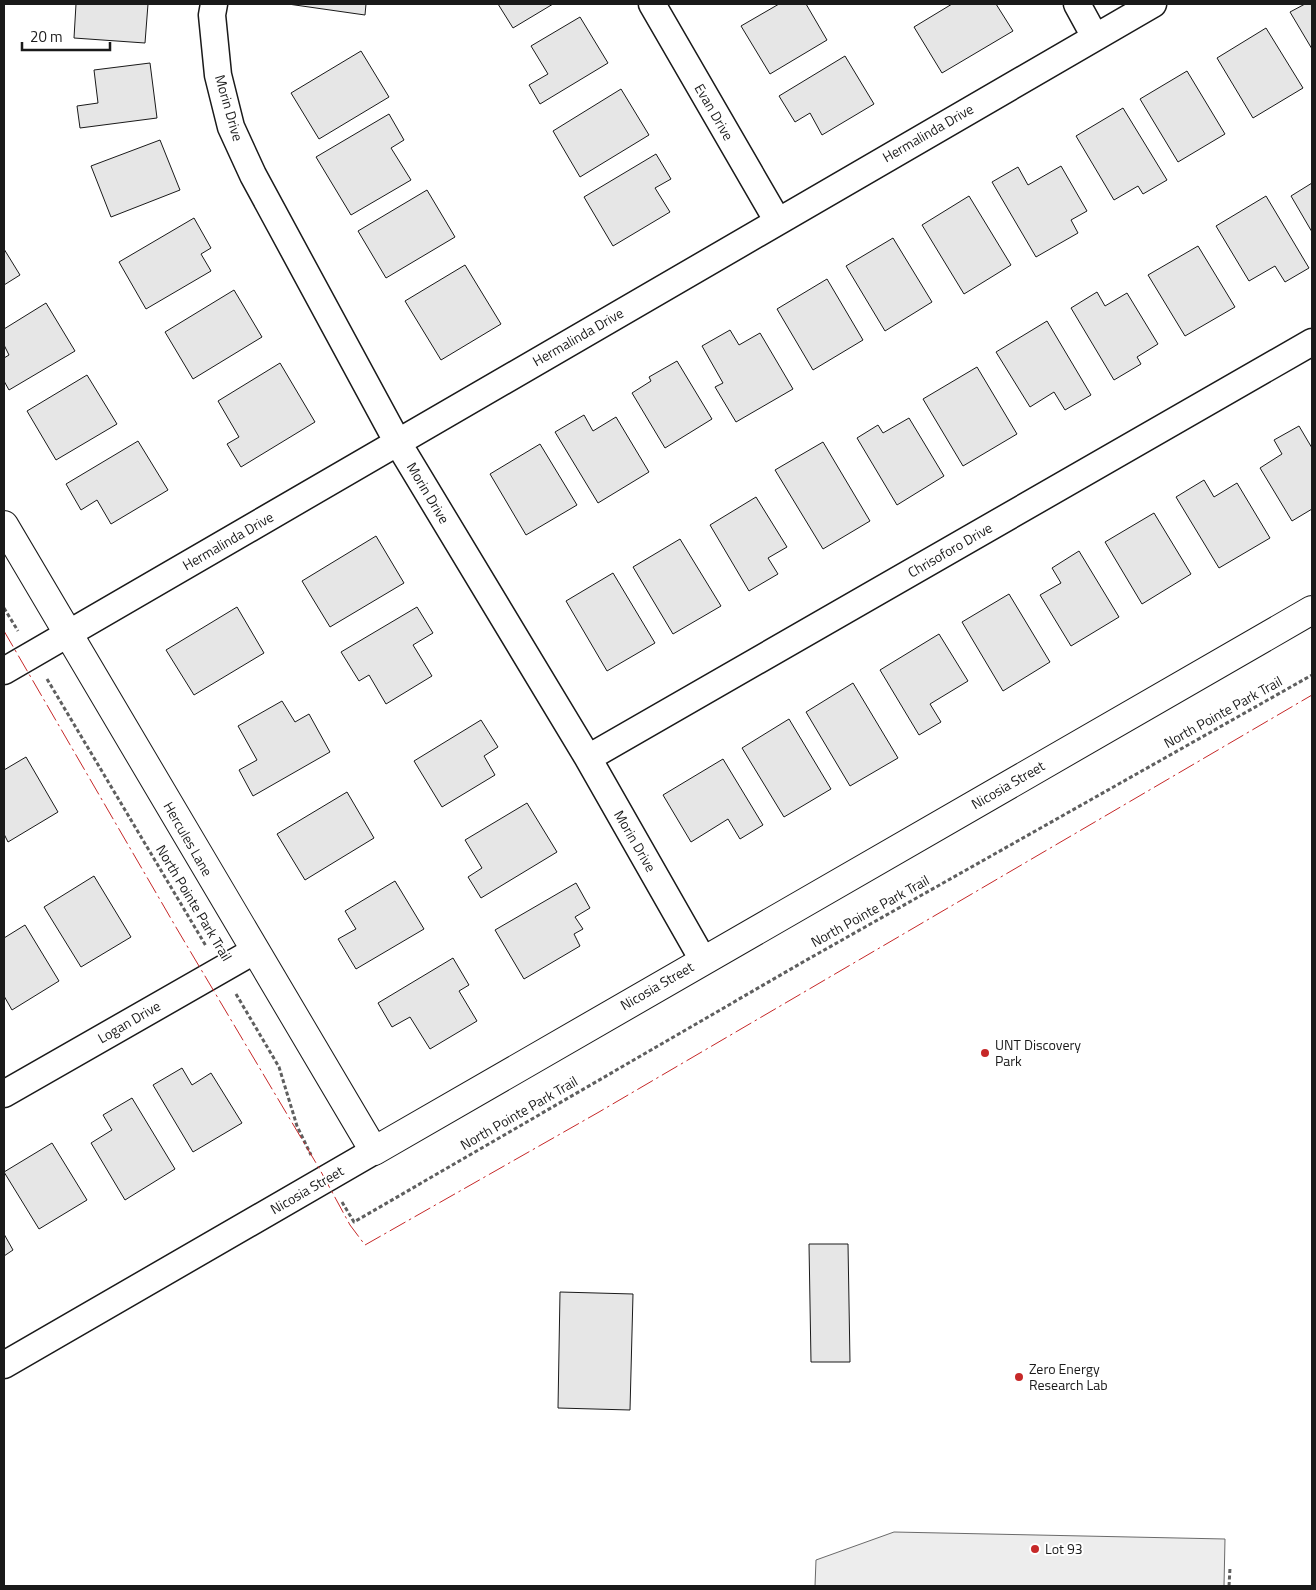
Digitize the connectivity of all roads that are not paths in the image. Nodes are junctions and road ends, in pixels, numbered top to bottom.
1 (214, 4) edge
2 (652, 4) edge
3 (1076, 4) edge
4 (1153, 4) edge
5 (1096, 37) junction
6 (777, 220) junction
7 (1312, 342) edge
8 (398, 443) junction
9 (4, 526) edge
10 (1312, 610) edge
11 (68, 633) junction
12 (4, 671) edge
13 (588, 758) junction
14 (254, 951) junction
15 (703, 960) junction
16 (4, 1094) edge
17 (374, 1151) junction
18 (4, 1365) edge

1 - 8 street, Morin Drive
2 - 6 street, Evan Drive
3 - 5 street
4 - 5 street, Hermalinda Drive
5 - 6 street, Hermalinda Drive
6 - 8 street, Hermalinda Drive
7 - 13 street, Chrisoforo Drive
8 - 11 street, Hermalinda Drive
8 - 13 street, Morin Drive
9 - 11 street, Hercules Lane
10 - 15 street, Nicosia Street
11 - 12 street, Hermalinda Drive
11 - 14 street, Hercules Lane
13 - 15 street, Morin Drive
14 - 16 street, Logan Drive
14 - 17 street, Hercules Lane
15 - 17 street, Nicosia Street
17 - 18 street, Nicosia Street

